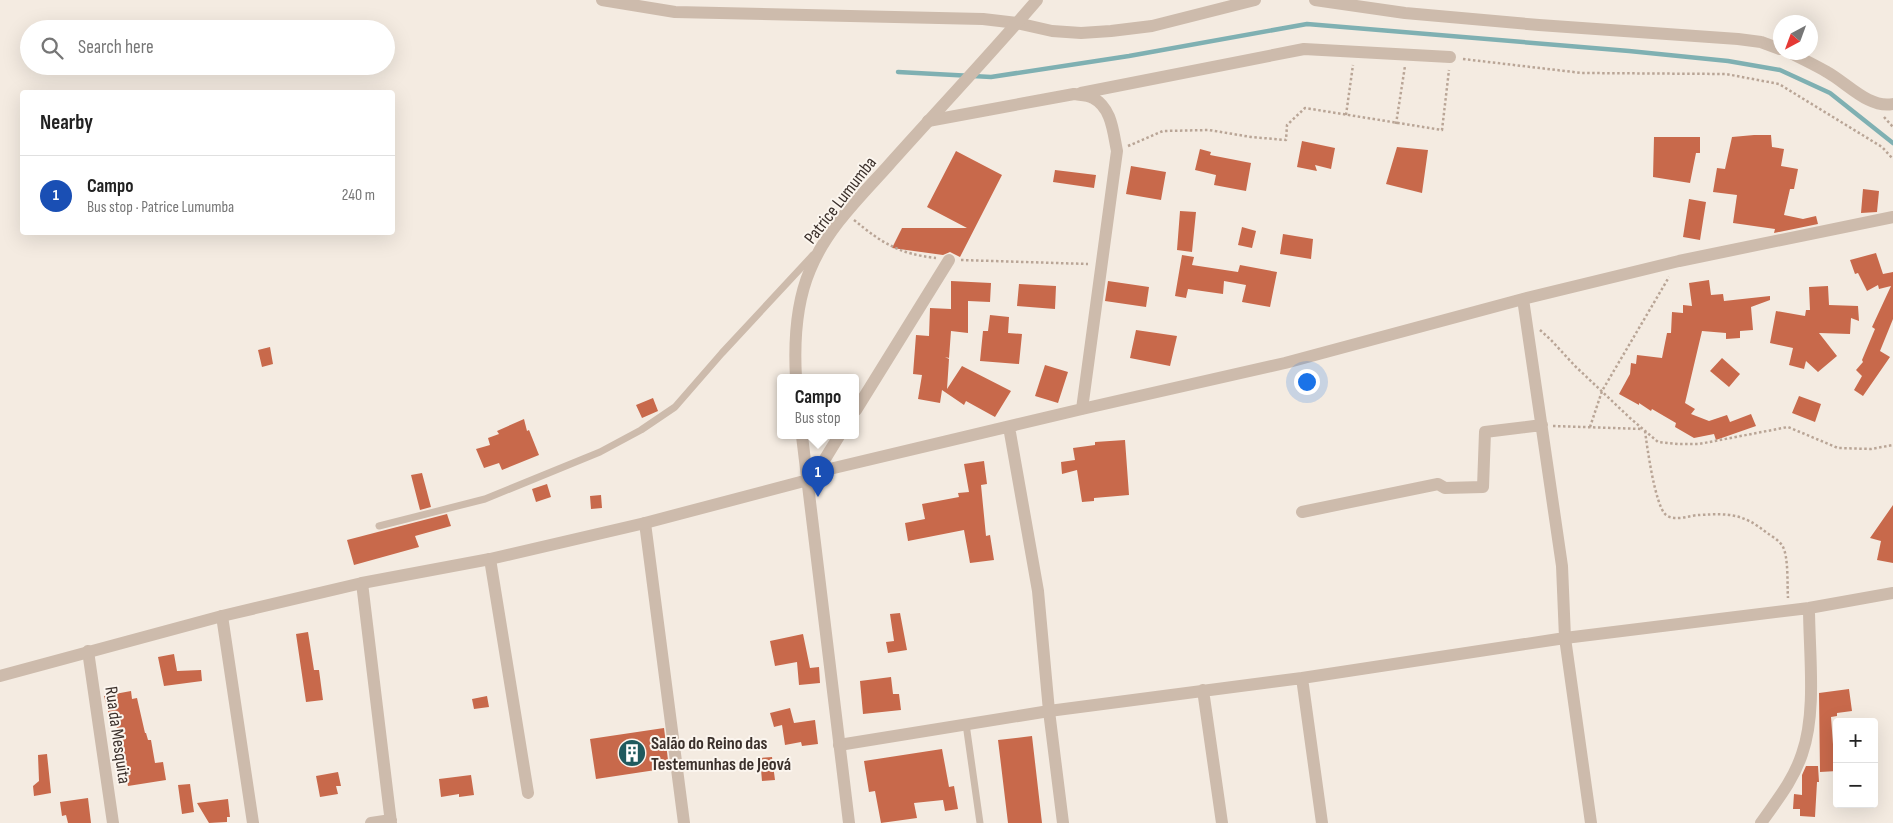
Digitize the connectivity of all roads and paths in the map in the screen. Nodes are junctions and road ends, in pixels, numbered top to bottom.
1 (602, 0) edge
2 (1037, 0) edge
3 (1255, 0) edge
4 (1315, 0) edge
5 (656, 4) edge
6 (1017, 23) junction
7 (1773, 46) edge
8 (1355, 52) junction
9 (1407, 55) junction
10 (1450, 57) junction
11 (1804, 60) edge
12 (1074, 94) junction
13 (1893, 104) edge
14 (1346, 115) junction
15 (928, 121) junction
16 (1396, 124) junction
17 (1117, 151) junction
18 (1893, 159) edge
19 (846, 214) junction
20 (1893, 217) edge
21 (824, 244) junction
22 (949, 260) junction
23 (1679, 261) junction
24 (1102, 265) junction
25 (1523, 299) junction
26 (1526, 318) junction
27 (796, 374) edge
28 (1602, 391) junction
29 (859, 405) edge
30 (1082, 409) junction
31 (1542, 426) junction
32 (1009, 427) junction
33 (1590, 427) junction
34 (1644, 429) junction
35 (803, 439) edge
36 (837, 439) edge
37 (1893, 445) edge
38 (812, 476) junction
39 (1302, 512) dead end
40 (645, 523) junction
41 (380, 526) dead end
42 (490, 559) junction
43 (362, 583) junction
44 (1893, 593) edge
45 (1809, 608) junction
46 (1789, 610) junction
47 (222, 616) junction
48 (1565, 638) junction
49 (88, 652) junction
50 (0, 676) edge
51 (1302, 678) junction
52 (1203, 690) junction
53 (1049, 711) junction
54 (966, 724) junction
55 (839, 745) junction
56 (528, 793) dead end
57 (391, 822) edge
58 (113, 823) edge
59 (253, 823) edge
60 (371, 823) edge
61 (684, 823) edge
62 (849, 823) edge
63 (980, 823) edge
64 (1063, 823) edge
65 (1222, 823) edge
66 (1322, 823) edge
67 (1591, 823) edge
68 (1761, 823) edge

1 - 5 street
2 - 6 street
3 - 6 street
4 - 7 street
5 - 6 street
6 - 15 street, Patrice Lumumba
8 - 9 street
8 - 12 street
8 - 14 path
9 - 10 street
9 - 16 path
10 - 16 path
10 - 18 path
11 - 13 street
12 - 15 street
12 - 17 street
14 - 16 path
14 - 17 path
15 - 19 street, Patrice Lumumba
17 - 24 street
19 - 21 street, Patrice Lumumba
19 - 22 path
20 - 23 street
21 - 27 street, Patrice Lumumba
21 - 41 lane
22 - 24 path
22 - 29 street
23 - 25 street
23 - 28 path
24 - 30 street
25 - 26 street
25 - 30 street
26 - 28 path
26 - 31 street
28 - 33 path
28 - 34 path
30 - 32 street
31 - 33 path
31 - 39 street
31 - 48 street
32 - 38 street
32 - 53 street
33 - 34 path
34 - 37 path
34 - 46 path
35 - 38 street
36 - 38 street
38 - 40 street
38 - 55 street
40 - 42 street
40 - 61 street
42 - 43 street
42 - 56 street
43 - 47 street
43 - 57 street
44 - 45 street
45 - 46 street
45 - 68 street
46 - 48 street
47 - 49 street
47 - 59 street
48 - 51 street
48 - 67 street
49 - 50 street
49 - 58 street, Rua da Mesquita
51 - 52 street
51 - 66 street
52 - 53 street
52 - 65 street
53 - 54 street
53 - 64 street
54 - 55 street
54 - 63 lane
55 - 62 street
57 - 60 street

